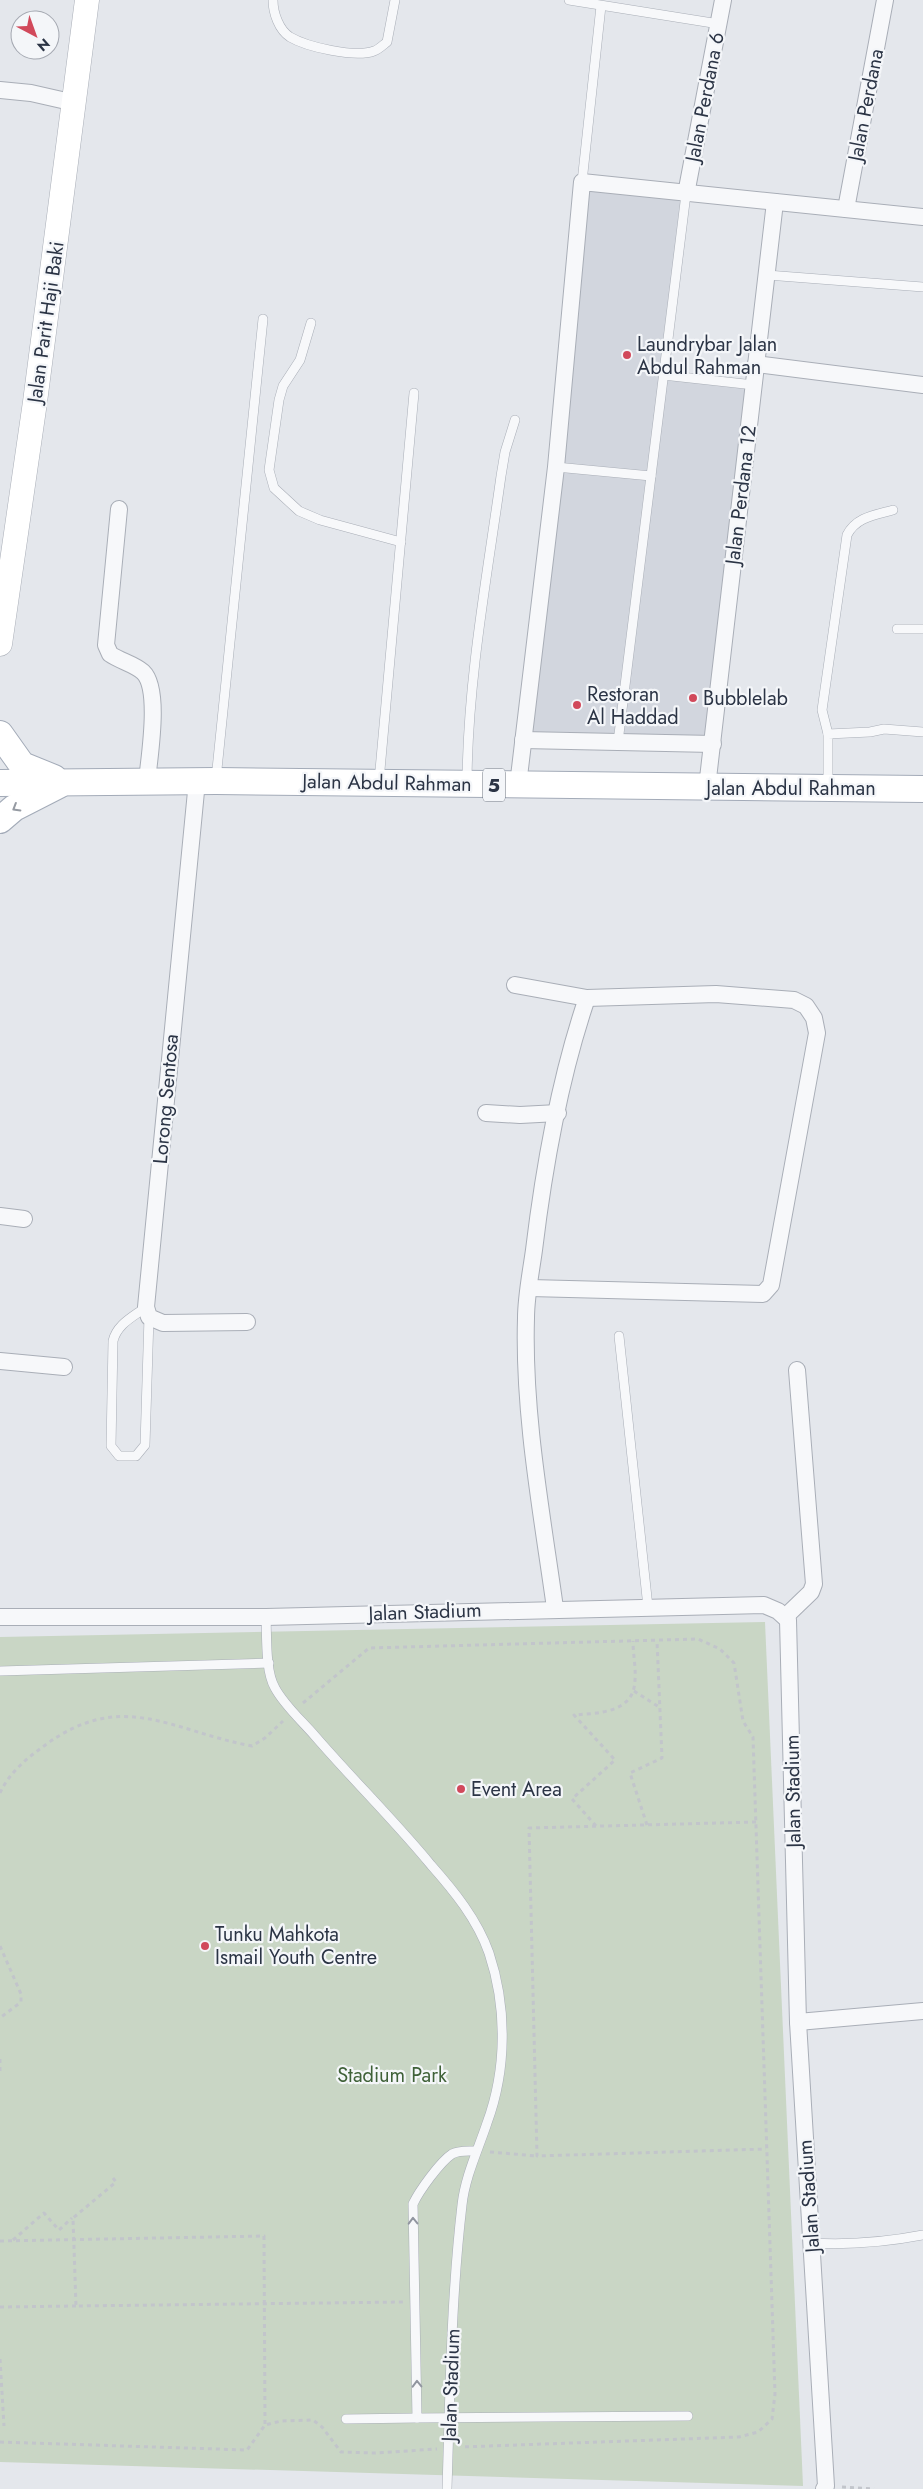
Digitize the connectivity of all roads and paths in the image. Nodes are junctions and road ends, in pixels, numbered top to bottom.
1 (87, 0) edge
2 (273, 0) edge
3 (395, 0) edge
4 (569, 0) edge
5 (723, 0) edge
6 (885, 0) edge
7 (601, 6) junction
8 (719, 24) junction
9 (0, 90) edge
10 (64, 101) junction
11 (582, 182) junction
12 (686, 194) junction
13 (775, 202) junction
14 (846, 210) junction
15 (923, 217) edge
16 (767, 275) junction
17 (923, 287) edge
18 (263, 319) dead end
19 (311, 323) dead end
20 (756, 364) junction
21 (663, 375) junction
22 (754, 385) junction
23 (923, 385) edge
24 (414, 393) dead end
25 (514, 420) dead end
26 (556, 467) junction
27 (651, 476) junction
28 (119, 508) dead end
29 (893, 510) dead end
30 (401, 542) junction
31 (897, 629) dead end
32 (923, 629) edge
33 (0, 644) edge
34 (923, 732) edge
35 (0, 734) edge
36 (828, 734) junction
37 (523, 740) junction
38 (618, 742) junction
39 (713, 744) junction
40 (206, 781) junction
41 (64, 782) junction
42 (147, 782) junction
43 (0, 783) edge
44 (379, 783) junction
45 (467, 784) junction
46 (518, 785) junction
47 (707, 787) junction
48 (828, 788) junction
49 (923, 789) edge
50 (0, 820) edge
51 (515, 985) dead end
52 (587, 998) junction
53 (486, 1113) dead end
54 (558, 1113) junction
55 (0, 1216) edge
56 (24, 1219) dead end
57 (530, 1288) junction
58 (147, 1312) junction
59 (247, 1322) dead end
60 (619, 1336) dead end
61 (0, 1361) edge
62 (64, 1367) dead end
63 (798, 1370) dead end
64 (648, 1607) junction
65 (555, 1608) junction
66 (266, 1616) junction
67 (0, 1617) edge
68 (785, 1617) junction
69 (633, 1641) junction
70 (657, 1641) junction
71 (269, 1663) junction
72 (0, 1671) edge
73 (634, 1692) junction
74 (660, 1708) junction
75 (293, 1711) junction
76 (0, 1793) edge
77 (756, 1822) junction
78 (647, 1824) junction
79 (596, 1826) junction
80 (0, 1946) edge
81 (923, 2010) edge
82 (0, 2018) edge
83 (798, 2022) junction
84 (0, 2060) edge
85 (0, 2074) edge
86 (766, 2149) junction
87 (475, 2151) junction
88 (537, 2156) junction
89 (112, 2178) dead end
90 (73, 2218) junction
91 (923, 2235) edge
92 (12, 2240) junction
93 (74, 2240) junction
94 (0, 2241) edge
95 (812, 2243) junction
96 (415, 2302) junction
97 (264, 2304) junction
98 (76, 2306) junction
99 (0, 2307) edge
100 (0, 2359) edge
101 (688, 2416) dead end
102 (418, 2418) junction
103 (449, 2418) junction
104 (346, 2419) dead end
105 (266, 2425) junction
106 (4, 2426) dead end
107 (0, 2442) edge
108 (448, 2448) junction
109 (825, 2488) edge
110 (447, 2489) edge
111 (874, 2489) edge

1 - 10 street, Jalan Parit Haji Baki
2 - 3 lane
4 - 7 lane
5 - 8 street, Jalan Perdana 6
6 - 14 street, Jalan Perdana
7 - 8 lane
7 - 11 lane
8 - 12 street, Jalan Perdana 6
9 - 10 street
10 - 33 street, Jalan Parit Haji Baki
11 - 12 street
11 - 26 street
12 - 13 street
12 - 21 lane
13 - 14 street
13 - 16 street, Jalan Perdana 12
14 - 15 street
16 - 17 lane
16 - 20 street, Jalan Perdana 12
18 - 40 lane
19 - 30 lane
20 - 22 street, Jalan Perdana 12
20 - 23 street
21 - 22 lane
21 - 27 lane
22 - 39 street, Jalan Perdana 12
24 - 30 lane
25 - 45 lane
26 - 27 lane
26 - 37 street
27 - 38 lane
28 - 42 street
29 - 36 lane
30 - 44 lane
31 - 32 lane
34 - 36 lane
35 - 41 main road
36 - 48 lane
37 - 38 street
37 - 46 street
38 - 39 street
39 - 47 street, Jalan Perdana 12
40 - 42 main road, Jalan Abdul Rahman / 5
40 - 44 main road, Jalan Abdul Rahman / 5
40 - 58 street, Lorong Sentosa
41 - 42 main road, Jalan Abdul Rahman / 5
41 - 43 main road, Jalan Abdul Rahman / 5
41 -> 50 main road
44 - 45 main road, Jalan Abdul Rahman / 5
45 - 46 main road, Jalan Abdul Rahman / 5
46 - 47 main road, Jalan Abdul Rahman / 5
47 - 48 main road, Jalan Abdul Rahman / 5
48 - 49 main road, Jalan Abdul Rahman / 5
51 - 52 street
52 - 54 street
52 - 57 street
53 - 54 street
54 - 57 street
55 - 56 street
57 - 65 street
58 - 58 lane
58 - 59 street
60 - 64 lane
61 - 62 street
63 - 68 street
64 - 65 street, Jalan Stadium
64 - 68 street, Jalan Stadium
65 - 66 street, Jalan Stadium
66 - 67 street, Jalan Stadium
66 - 71 lane, Jalan Stadium
68 - 83 street, Jalan Stadium
69 - 70 path
69 - 73 path
69 - 75 path
70 - 74 path
70 - 77 path
71 - 72 lane
71 - 75 lane, Jalan Stadium
73 - 74 path
73 - 79 path
74 - 78 path
75 - 76 path
75 - 87 lane, Jalan Stadium
77 - 78 path
77 - 86 path
78 - 79 path
79 - 88 path
80 - 82 path
81 - 83 street
83 - 95 street, Jalan Stadium
84 - 85 path
86 - 88 path
86 - 108 path
87 - 88 path
96 -> 87 lane
87 - 103 lane, Jalan Stadium
89 - 90 path
90 - 92 path
90 - 93 path
91 - 95 lane
92 - 93 path
92 - 94 path
93 - 97 path
93 - 98 path
95 - 109 street, Jalan Stadium
96 - 97 path
102 -> 96 lane
97 - 98 path
97 - 105 path
98 - 99 path
100 - 106 path
101 - 103 lane
102 - 103 lane
102 - 104 lane
103 - 108 lane, Jalan Stadium
105 - 107 path
105 - 108 path
108 - 110 lane, Jalan Stadium
109 - 111 path

